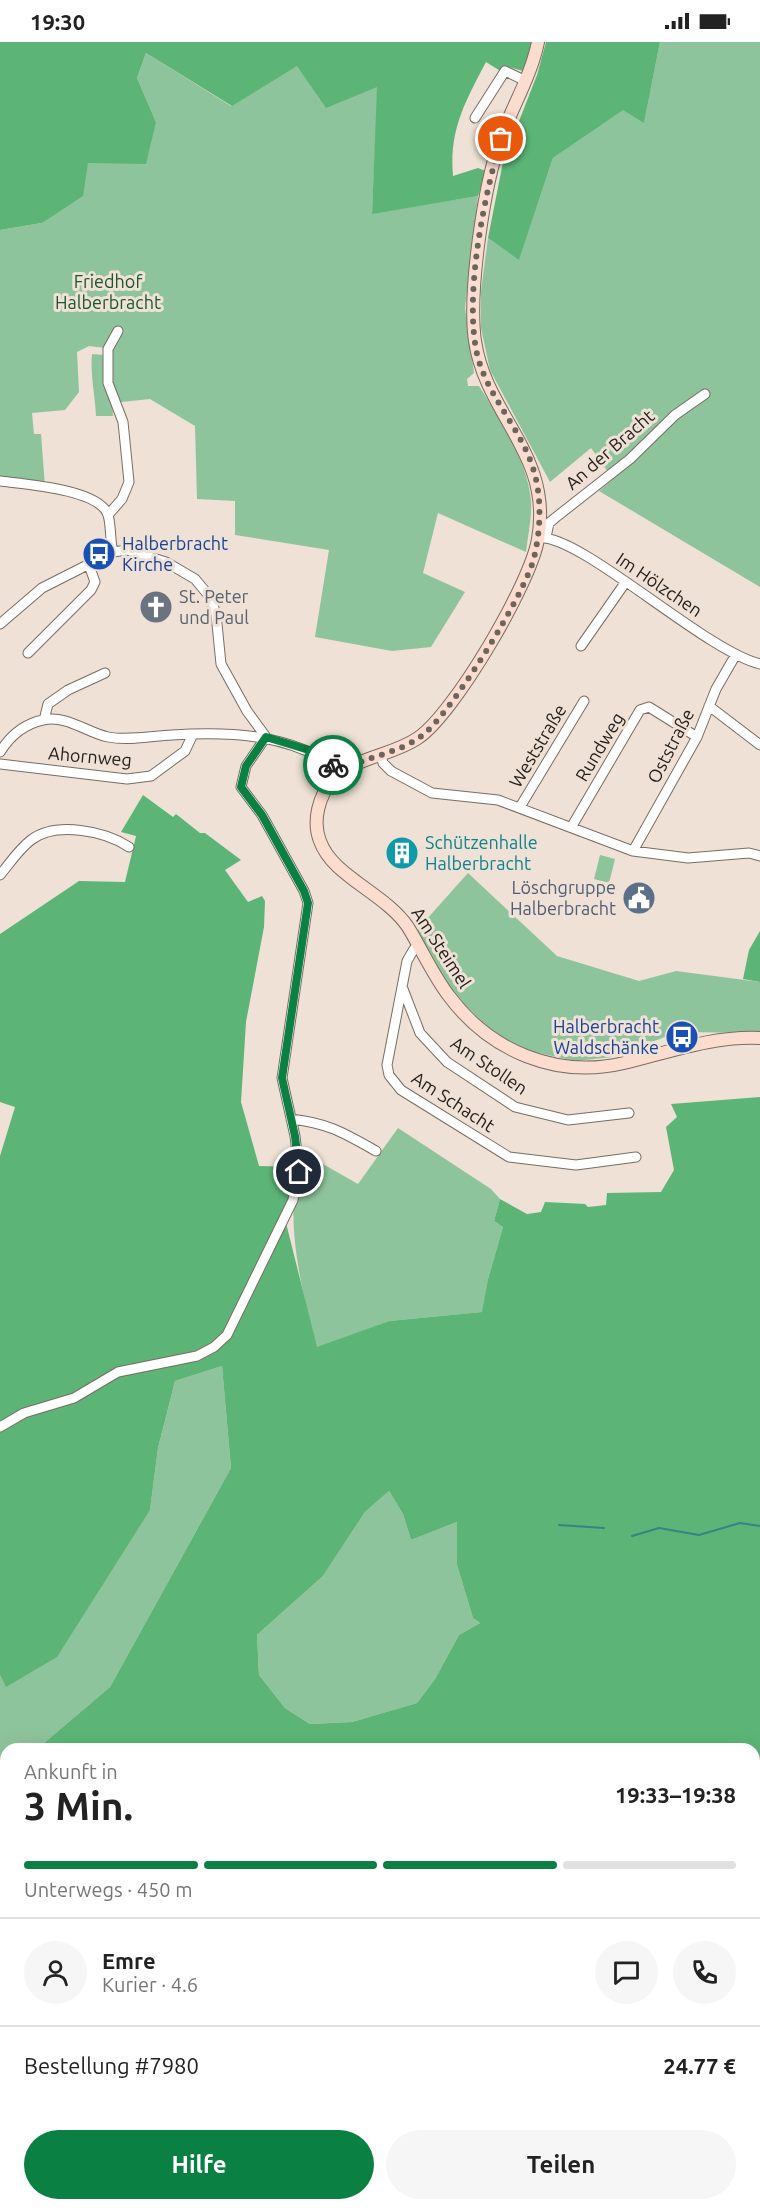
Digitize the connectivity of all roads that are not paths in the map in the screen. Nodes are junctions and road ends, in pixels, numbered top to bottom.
1 (538, 42) edge
2 (526, 81) junction
3 (475, 118) dead end
4 (118, 331) dead end
5 (705, 394) dead end
6 (0, 481) edge
7 (108, 515) junction
8 (542, 537) junction
9 (113, 552) junction
10 (89, 565) junction
11 (626, 583) junction
12 (0, 624) edge
13 (581, 646) dead end
14 (28, 653) dead end
15 (735, 656) junction
16 (760, 664) edge
17 (105, 673) dead end
18 (584, 702) dead end
19 (709, 706) junction
20 (44, 720) junction
21 (193, 734) junction
22 (266, 737) junction
23 (697, 737) junction
24 (760, 745) edge
25 (0, 752) edge
26 (381, 755) junction
27 (0, 764) edge
28 (342, 771) junction
29 (520, 807) junction
30 (572, 826) junction
31 (129, 847) dead end
32 (633, 851) junction
33 (760, 856) edge
34 (0, 875) edge
35 (420, 946) junction
36 (403, 989) junction
37 (760, 1038) edge
38 (629, 1113) dead end
39 (291, 1119) junction
40 (376, 1151) dead end
41 (636, 1156) dead end
42 (0, 1427) edge

1 - 2 main road
2 - 3 street
2 - 8 main road
4 - 7 street
5 - 8 street, An der Bracht
6 - 7 street
7 - 9 street
8 - 11 street, Im Hölzchen
8 - 26 main road
9 - 10 street
9 - 22 street
10 - 12 street
10 - 14 street
11 - 13 street
11 - 15 street, Im Hölzchen
15 - 16 street, Im Hölzchen
15 - 19 street, Oststraße
17 - 20 street
18 - 29 street, Weststraße
19 - 23 street, Oststraße
19 - 24 street
20 - 21 street
20 - 25 street
21 - 22 street
21 - 27 street, Ahornweg
22 - 28 street
22 - 39 street
23 - 30 street, Rundweg
23 - 32 street, Oststraße
26 - 28 main road
26 - 29 street
28 - 35 main road, Am Steimel
29 - 30 street
30 - 32 street
31 - 34 street
32 - 33 street
35 - 36 street, Am Schacht
35 - 37 main road, Am Steimel
36 - 38 street, Am Stollen
36 - 41 street, Am Schacht
39 - 40 street
39 - 42 street

